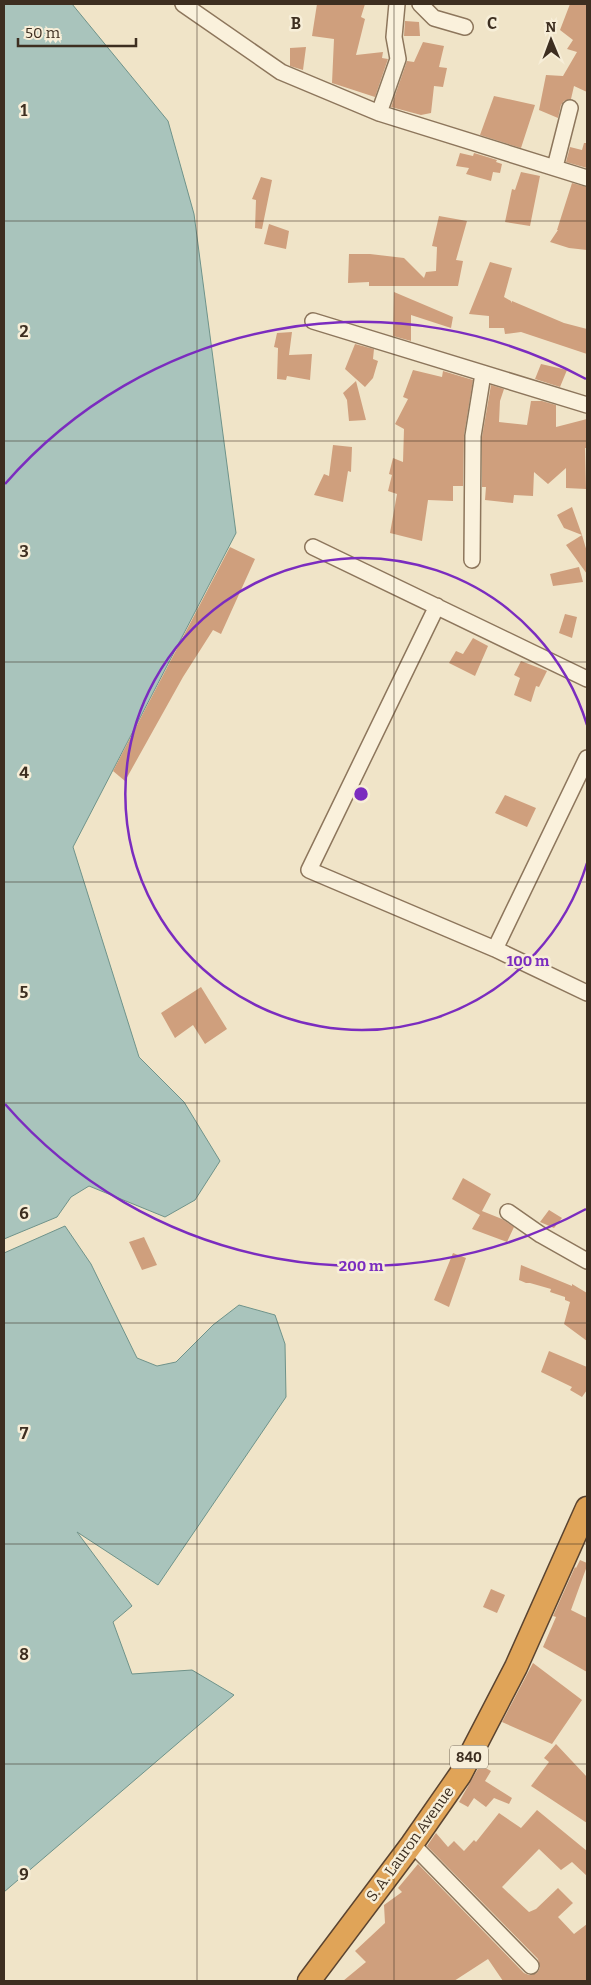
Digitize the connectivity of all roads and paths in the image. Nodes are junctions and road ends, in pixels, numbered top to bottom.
1 (183, 4) edge
2 (397, 4) edge
3 (420, 4) edge
4 (466, 27) dead end
5 (570, 108) dead end
6 (379, 113) junction
7 (555, 167) junction
8 (587, 178) edge
9 (313, 321) dead end
10 (483, 374) junction
11 (587, 405) edge
12 (313, 547) dead end
13 (472, 560) dead end
14 (437, 606) junction
15 (587, 679) edge
16 (587, 758) edge
17 (495, 949) junction
18 (587, 993) edge
19 (508, 1212) dead end
20 (587, 1260) edge
21 (587, 1508) edge
22 (412, 1844) junction
23 (531, 1966) dead end
24 (308, 1981) edge

1 - 6 street
2 - 6 street
3 - 4 street
5 - 7 street
6 - 7 street
7 - 8 street
9 - 10 street
10 - 11 street
10 - 13 street
12 - 14 street
14 - 15 street
14 - 17 street
16 - 17 street
17 - 18 street
19 - 20 street
21 - 22 highway, S. A. Lauron Avenue / 840
22 - 23 street
22 - 24 highway, S. A. Lauron Avenue / 840

